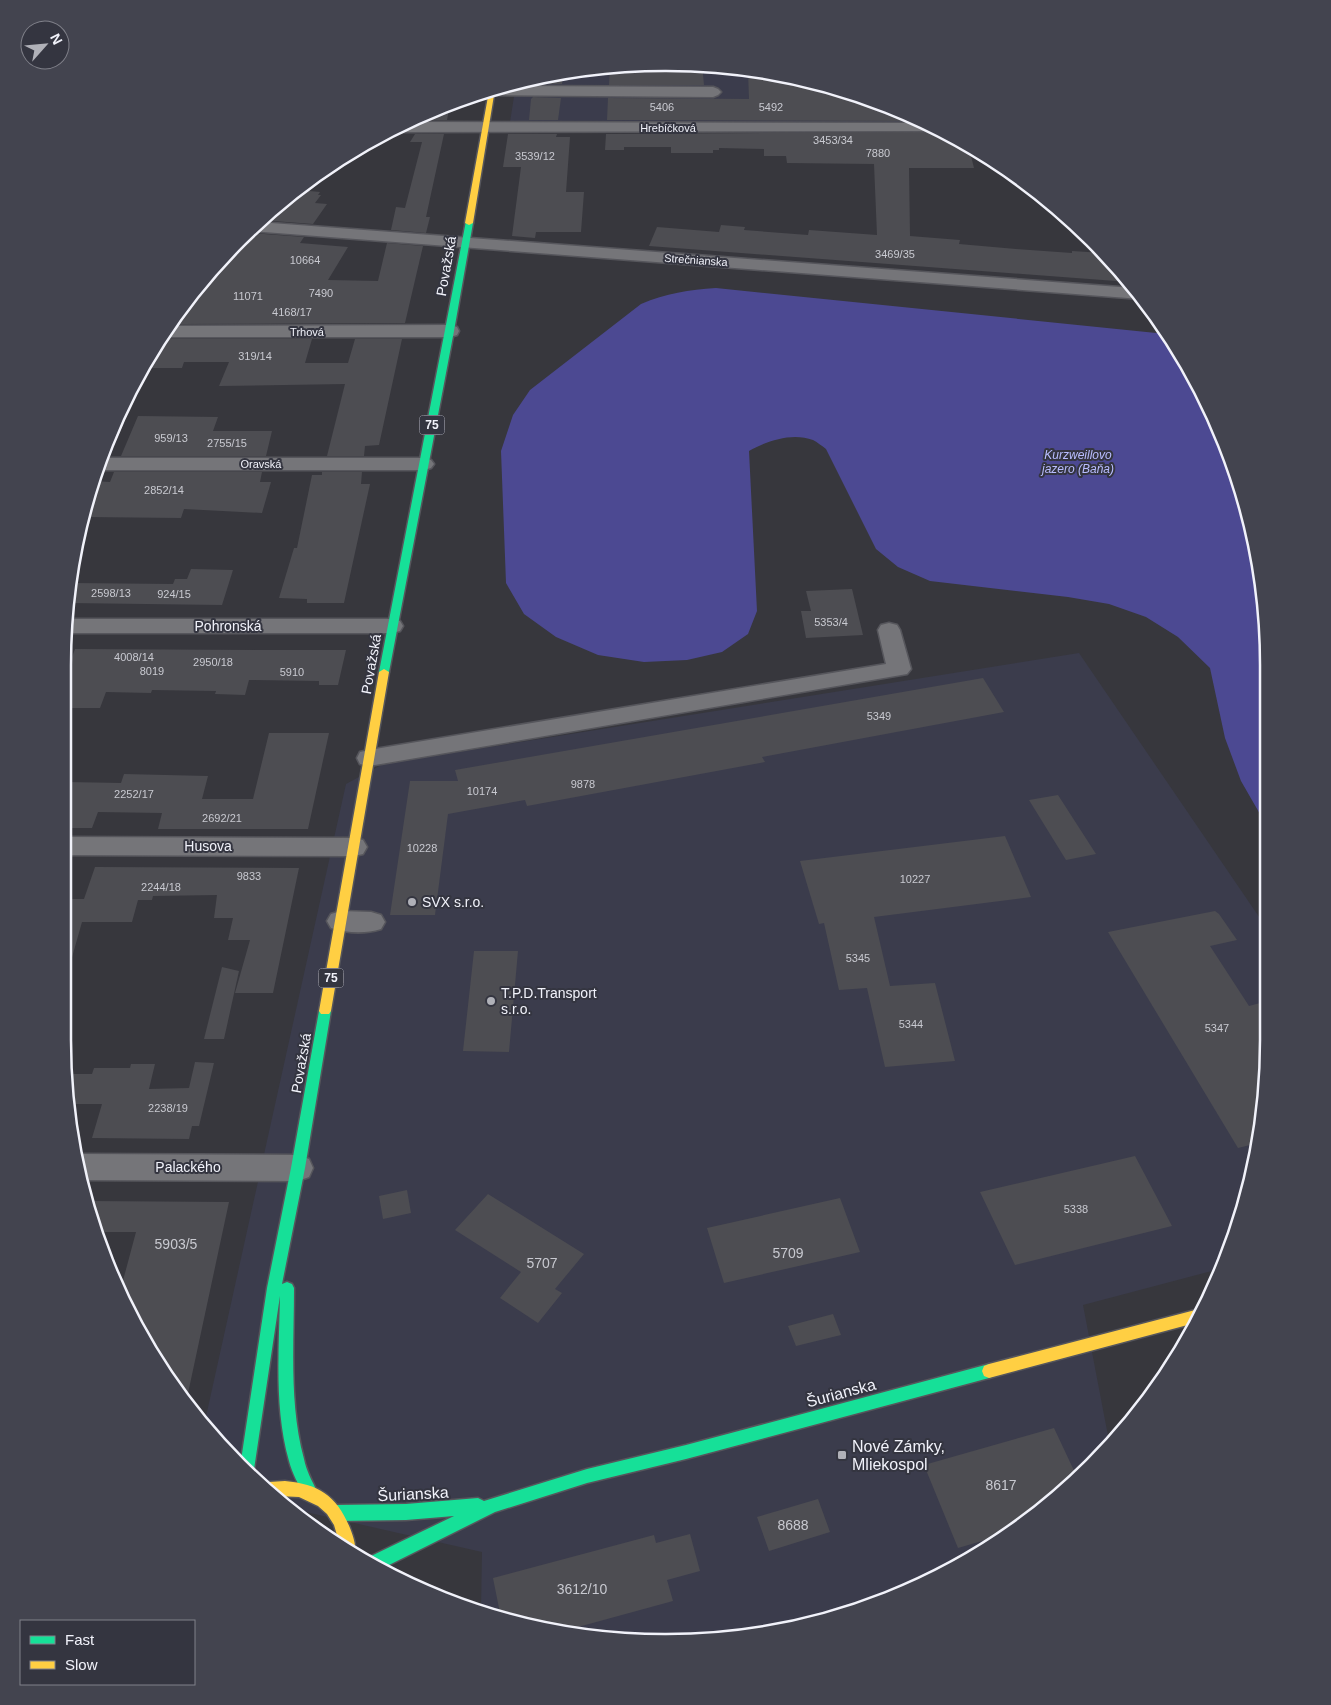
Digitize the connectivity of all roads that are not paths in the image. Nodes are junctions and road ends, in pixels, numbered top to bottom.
1 (516, 90) edge
2 (713, 92) dead end
3 (491, 98) edge
4 (415, 127) edge
5 (485, 128) junction
6 (918, 128) edge
7 (264, 228) edge
8 (465, 243) junction
9 (1128, 293) edge
10 (450, 331) junction
11 (173, 332) edge
12 (107, 464) edge
13 (424, 464) junction
14 (73, 626) edge
15 (392, 626) junction
16 (889, 630) dead end
17 (369, 758) junction
18 (71, 846) edge
19 (354, 847) junction
20 (341, 921) junction
21 (371, 922) dead end
22 (86, 1167) edge
23 (298, 1168) junction
24 (284, 1245) junction
25 (1190, 1317) edge
26 (248, 1463) edge
27 (277, 1488) edge
28 (309, 1491) junction
29 (492, 1505) junction
30 (337, 1514) junction
31 (347, 1541) edge
32 (379, 1560) edge

1 - 2 street
3 - 5 main road, Považská / 75
4 - 5 street, Hrebíčková
5 - 6 street, Hrebíčková
5 - 8 main road, Považská / 75
7 - 8 street, Strečnianska
8 - 9 street, Strečnianska
8 - 10 main road, Považská / 75
10 - 11 street, Trhová
10 - 13 main road, Považská / 75
12 - 13 street, Oravská
13 - 15 main road, Považská / 75
14 - 15 street, Pohronská
15 - 17 main road, Považská / 75
16 - 17 street
17 - 19 main road, Považská / 75
18 - 19 street, Husova
19 - 20 main road, Považská / 75
20 - 21 street
20 - 23 main road, Považská / 75
22 - 23 street, Palackého
23 - 24 main road, Považská / 75
24 - 26 main road, Považská / 75
24 - 28 main road, Považská / 75
25 - 29 main road, Šurianska
27 - 28 main road
28 - 30 main road
29 - 30 main road, Šurianska
29 - 32 main road, Šurianska
30 - 31 main road

